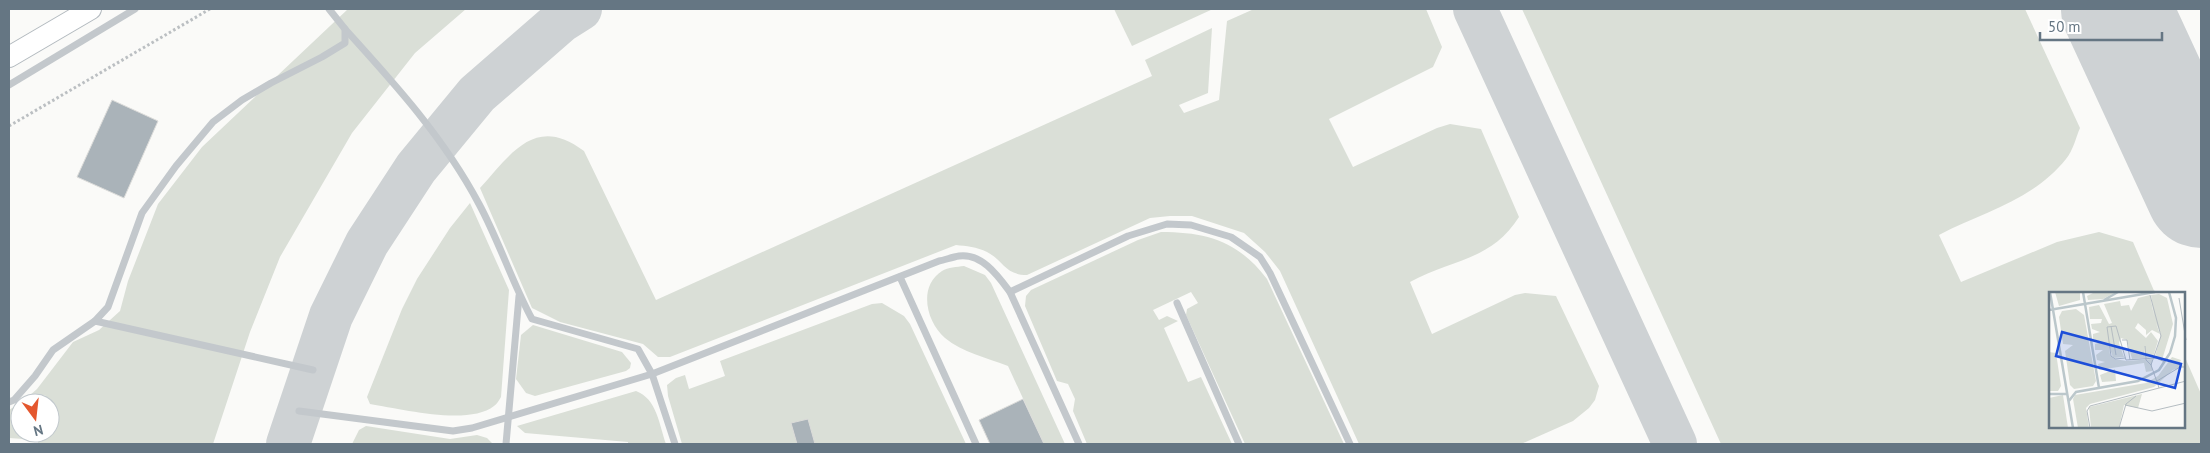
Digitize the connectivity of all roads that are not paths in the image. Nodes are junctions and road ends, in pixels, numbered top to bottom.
1 (91, 9) edge
2 (134, 9) edge
3 (329, 9) edge
4 (345, 29) junction
5 (9, 57) edge
6 (9, 85) edge
7 (900, 277) junction
8 (1010, 292) junction
9 (519, 295) junction
10 (1177, 303) dead end
11 (95, 321) junction
12 (313, 370) dead end
13 (652, 374) junction
14 (9, 402) edge
15 (299, 411) dead end
16 (509, 416) junction
17 (506, 444) edge
18 (675, 444) edge
19 (976, 444) edge
20 (1079, 444) edge
21 (1239, 444) edge
22 (1350, 444) edge

1 - 5 street
2 - 6 lane
3 - 4 lane
4 - 9 lane
4 - 11 lane
7 - 8 lane
7 - 13 lane
7 - 19 lane
8 - 20 lane
8 - 22 lane
9 - 13 lane
9 - 16 lane
10 - 21 lane
11 - 12 lane
11 - 14 lane
13 - 16 lane
13 - 18 lane
15 - 16 lane
16 - 17 lane

